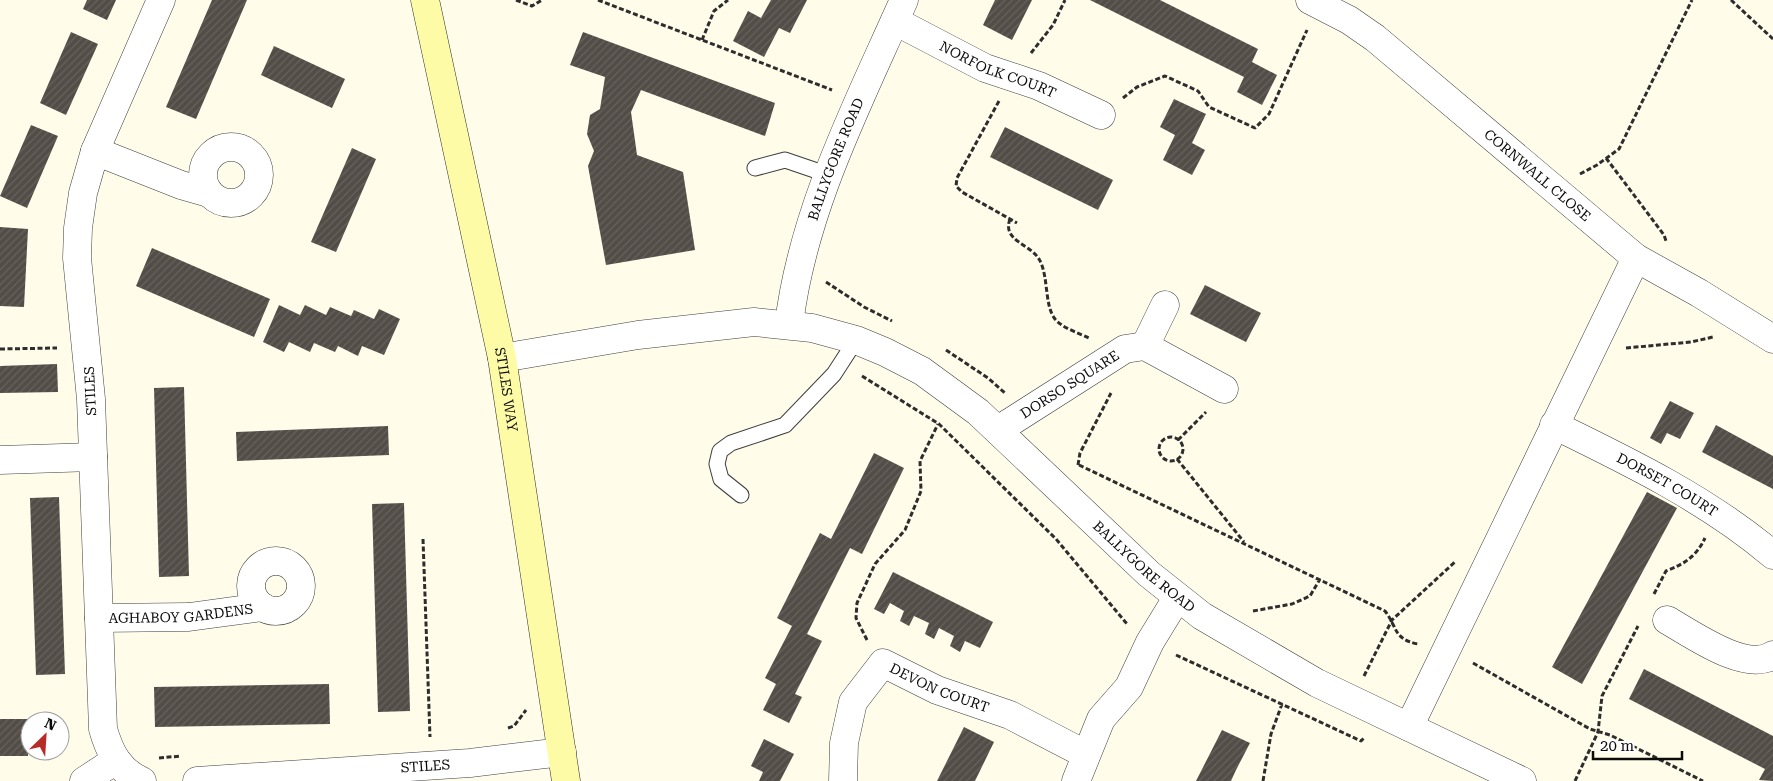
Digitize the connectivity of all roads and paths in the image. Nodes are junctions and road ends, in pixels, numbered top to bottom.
1 (161, 0) edge
2 (426, 0) edge
3 (516, 0) edge
4 (542, 0) edge
5 (598, 0) edge
6 (728, 0) edge
7 (1065, 0) edge
8 (1692, 0) edge
9 (1731, 0) edge
10 (1314, 2) edge
11 (900, 11) edge
12 (1773, 39) edge
13 (702, 40) junction
14 (1011, 78) junction
15 (858, 100) junction
16 (1102, 115) joint
17 (95, 151) junction
18 (1606, 158) junction
19 (755, 168) dead end
20 (829, 175) junction
21 (1556, 191) junction
22 (209, 193) dead end
23 (1010, 219) junction
24 (1018, 223) dead end
25 (1636, 258) junction
26 (797, 273) junction
27 (1670, 278) junction
28 (1165, 305) dead end
29 (789, 324) junction
30 (898, 324) dead end
31 (1763, 333) edge
32 (856, 340) junction
33 (1145, 346) junction
34 (88, 348) junction
35 (943, 348) dead end
36 (1592, 348) junction
37 (0, 349) edge
38 (1118, 354) junction
39 (502, 358) junction
40 (1224, 389) joint
41 (954, 393) junction
42 (1026, 413) junction
43 (1554, 426) junction
44 (998, 430) junction
45 (1178, 440) junction
46 (93, 457) junction
47 (1177, 459) junction
48 (0, 460) edge
49 (1073, 460) dead end
50 (1078, 465) junction
51 (741, 495) dead end
52 (1717, 514) junction
53 (423, 539) dead end
54 (1245, 543) junction
55 (1773, 555) edge
56 (1458, 560) dead end
57 (1320, 579) junction
58 (1653, 596) dead end
59 (1177, 598) junction
60 (263, 607) dead end
61 (99, 618) junction
62 (1392, 620) junction
63 (1667, 620) dead end
64 (1640, 622) dead end
65 (1232, 634) junction
66 (1446, 651) junction
67 (1771, 662) edge
68 (883, 664) junction
69 (524, 700) dead end
70 (1353, 700) junction
71 (1282, 704) dead end
72 (514, 726) dead end
73 (1409, 727) junction
74 (1340, 731) dead end
75 (1598, 732) junction
76 (430, 737) dead end
77 (562, 752) junction
78 (1085, 754) junction
79 (116, 760) junction
80 (470, 763) junction
81 (84, 781) edge
82 (142, 781) edge
83 (197, 781) edge
84 (501, 781) edge
85 (566, 781) edge
86 (843, 781) edge
87 (1076, 781) edge
88 (1263, 781) edge
89 (1522, 781) edge
90 (1575, 781) edge
91 (1703, 781) edge

1 - 17 street, STILES
2 - 39 main road, STILES WAY
3 - 4 path
5 - 13 path
6 - 13 path
7 - 14 path
8 - 18 path
9 - 12 path
10 - 16 path
10 - 21 street, CORNWALL CLOSE
11 - 14 street, NORFOLK COURT
11 - 15 street, BALLYGORE ROAD
13 - 15 path
14 - 16 street, NORFOLK COURT
14 - 23 path
15 - 20 street, BALLYGORE ROAD
17 - 22 street
17 - 34 street, STILES
18 - 21 path
18 - 27 path
19 - 20 lane
20 - 26 street, BALLYGORE ROAD
21 - 25 street, CORNWALL CLOSE
23 - 24 path
23 - 38 path
25 - 27 street, CORNWALL CLOSE
25 - 36 street
26 - 29 street, BALLYGORE ROAD
26 - 30 path
27 - 31 street, CORNWALL CLOSE
28 - 33 street
29 - 32 street, BALLYGORE ROAD
29 - 39 street, BALLYGORE ROAD
31 - 36 path
32 - 41 street, BALLYGORE ROAD
32 - 51 lane
33 - 38 street, DORSO SQUARE
33 - 40 street
34 - 37 path
34 - 46 street, STILES
35 - 42 path
36 - 43 street
38 - 42 street, DORSO SQUARE
38 - 50 path
39 - 77 main road, STILES WAY
40 - 45 path
41 - 44 street, BALLYGORE ROAD
41 - 68 path
42 - 44 street, DORSO SQUARE
43 - 52 street, DORSET COURT
43 - 66 street
44 - 59 street, BALLYGORE ROAD
45 - 47 path
45 - 47 path
46 - 48 street
46 - 61 street, STILES
47 - 54 path
49 - 50 path
50 - 54 path
52 - 55 street, DORSET COURT
52 - 58 path
53 - 76 path
54 - 57 path
56 - 62 path
57 - 62 path
57 - 65 path
59 - 65 street, BALLYGORE ROAD
59 - 78 street
60 - 61 street, AGHABOY GARDENS
61 - 79 street, STILES
62 - 66 path
62 - 70 path
63 - 67 street
64 - 75 path
65 - 70 street, BALLYGORE ROAD
66 - 73 street
66 - 75 path
68 - 78 street, DEVON COURT
68 - 86 street, DEVON COURT
69 - 72 path
70 - 73 street, BALLYGORE ROAD
70 - 74 path
71 - 88 path
73 - 89 street, BALLYGORE ROAD
75 - 90 path
75 - 91 path
77 - 80 street, STILES
77 - 85 main road, STILES WAY
78 - 87 street
79 - 81 street
79 - 82 street, STILES
80 - 83 street, STILES
80 - 84 street

